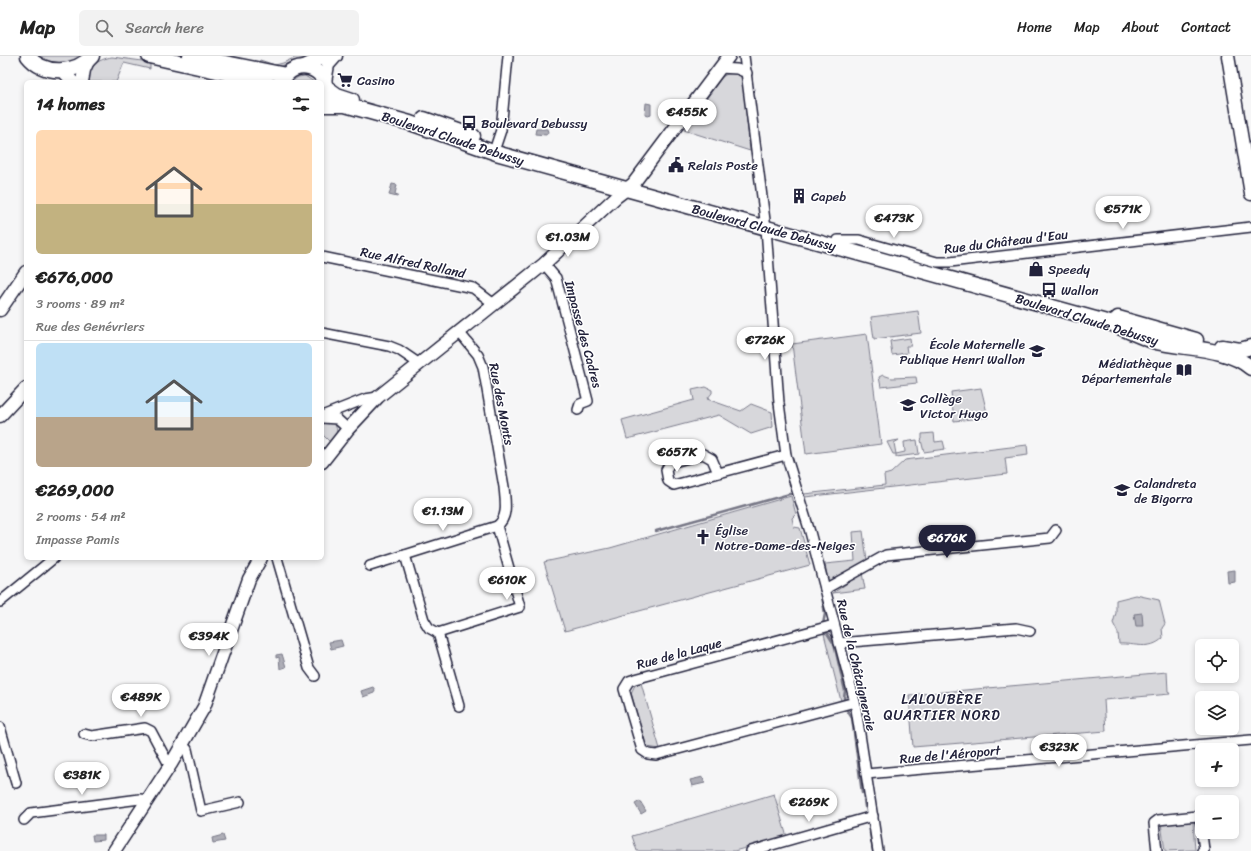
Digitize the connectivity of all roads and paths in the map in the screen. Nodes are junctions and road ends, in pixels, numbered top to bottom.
1 (28, 56) edge
2 (149, 56) edge
3 (190, 56) edge
4 (326, 56) edge
5 (336, 56) edge
6 (508, 56) edge
7 (729, 56) edge
8 (744, 56) edge
9 (1228, 56) edge
10 (90, 58) edge
11 (302, 67) junction
12 (719, 68) junction
13 (63, 71) junction
14 (747, 73) junction
15 (284, 78) edge
16 (71, 80) edge
17 (82, 80) edge
18 (257, 80) edge
19 (323, 80) edge
20 (325, 84) junction
21 (324, 99) edge
22 (324, 104) edge
23 (496, 145) junction
24 (630, 187) junction
25 (1251, 194) edge
26 (765, 224) junction
27 (1251, 227) edge
28 (838, 240) junction
29 (324, 257) edge
30 (544, 264) junction
31 (24, 275) edge
32 (494, 304) junction
33 (0, 310) edge
34 (459, 332) junction
35 (324, 333) edge
36 (1251, 347) edge
37 (418, 363) junction
38 (1251, 368) edge
39 (24, 390) edge
40 (378, 396) junction
41 (343, 408) junction
42 (578, 410) dead end
43 (0, 416) edge
44 (324, 416) edge
45 (324, 417) edge
46 (351, 425) junction
47 (786, 455) junction
48 (324, 459) edge
49 (718, 473) junction
50 (497, 526) junction
51 (1056, 530) dead end
52 (405, 555) junction
53 (52, 560) edge
54 (260, 560) edge
55 (278, 560) edge
56 (370, 566) dead end
57 (825, 589) junction
58 (0, 602) edge
59 (834, 626) junction
60 (1030, 631) dead end
61 (438, 634) junction
62 (839, 643) junction
63 (315, 676) dead end
64 (855, 702) junction
65 (459, 706) dead end
66 (0, 727) edge
67 (84, 734) dead end
68 (1251, 740) edge
69 (183, 746) junction
70 (172, 764) junction
71 (866, 774) junction
72 (16, 783) dead end
73 (148, 800) junction
74 (240, 802) dead end
75 (873, 816) junction
76 (24, 820) dead end
77 (114, 851) edge
78 (751, 851) edge
79 (878, 851) edge
80 (1157, 851) edge
81 (1202, 851) edge

1 - 13 main road
2 - 18 main road
3 - 15 main road
4 - 11 street
5 - 20 street
6 - 23 street
7 - 12 street
8 - 14 street, Rue de la Châtaigneraie
9 - 25 street
10 - 13 main road
10 - 17 street
11 - 15 main road
11 - 19 main road, Boulevard Claude Debussy
12 - 14 street
12 - 24 street
13 - 16 street
14 - 26 street, Rue de la Châtaigneraie
20 - 21 main road
20 - 23 main road, Boulevard Claude Debussy
22 - 24 main road, Boulevard Claude Debussy
23 - 24 main road, Boulevard Claude Debussy
24 - 26 main road, Boulevard Claude Debussy
24 - 30 street
26 - 28 main road, Boulevard Claude Debussy
26 - 38 main road, Boulevard Claude Debussy
26 - 47 street, Rue de la Châtaigneraie
27 - 28 street, Rue du Château d'Eau
28 - 36 main road, Boulevard Claude Debussy
29 - 32 street, Rue Alfred Rolland
30 - 32 street
30 - 42 street, Impasse des Cadres
31 - 33 street
32 - 34 street
34 - 37 street
34 - 50 street, Rue des Monts
35 - 37 street
37 - 40 street
39 - 43 street
40 - 41 street
40 - 46 street
41 - 44 street
41 - 46 street
45 - 46 street
46 - 48 street
47 - 49 street
47 - 57 street, Rue de la Châtaigneraie
49 - 49 street
50 - 52 street
50 - 61 street
51 - 57 street
52 - 56 street
52 - 61 street
53 - 58 street
54 - 69 street
55 - 63 street
57 - 59 street, Rue de la Châtaigneraie
59 - 62 street, Rue de la Châtaigneraie
59 - 64 street, Rue de la Laque
60 - 62 street
61 - 65 street
62 - 64 street, Rue de la Châtaigneraie
64 - 71 street, Rue de la Châtaigneraie
66 - 72 street
67 - 70 street
68 - 71 street, Rue de l'Aéroport
69 - 70 street
69 - 74 street
70 - 73 street
71 - 75 street, Rue de la Châtaigneraie
73 - 76 street
73 - 77 street
75 - 78 street
75 - 79 street, Rue de la Châtaigneraie
80 - 81 street

